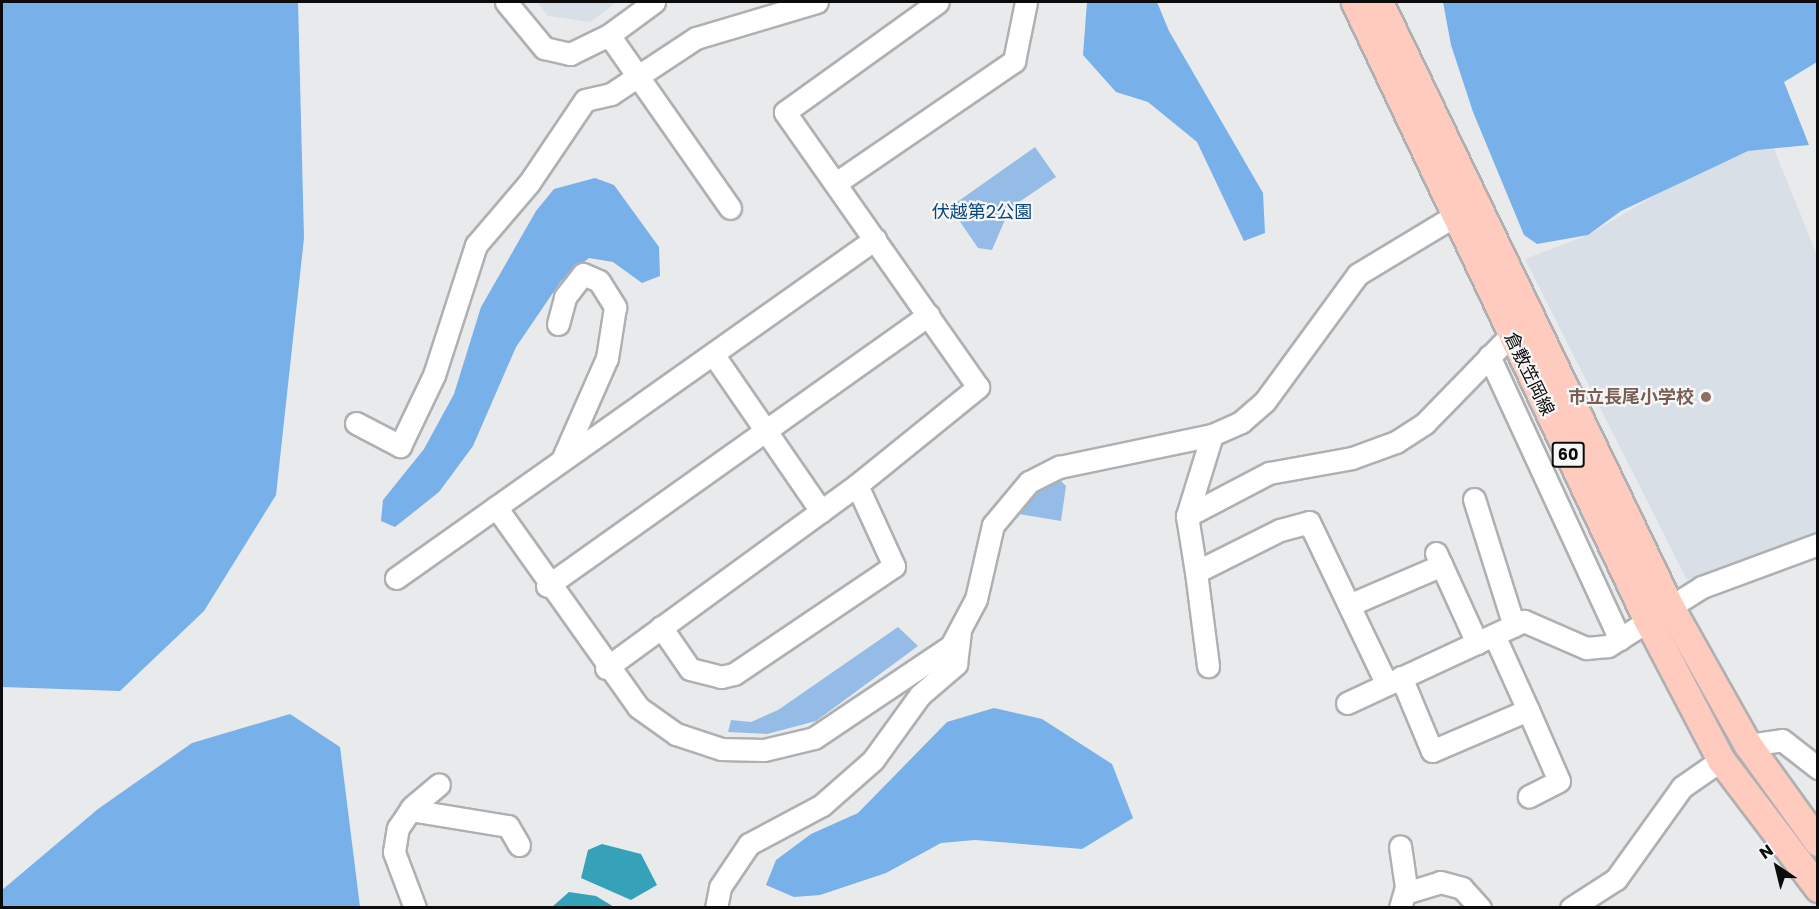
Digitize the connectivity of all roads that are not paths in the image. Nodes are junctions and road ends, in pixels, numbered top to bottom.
1 (506, 2) edge
2 (654, 2) edge
3 (817, 2) edge
4 (938, 2) edge
5 (1026, 2) edge
6 (1355, 2) edge
7 (1379, 2) edge
8 (609, 35) junction
9 (638, 76) junction
10 (836, 183) junction
11 (730, 208) dead end
12 (1464, 210) junction
13 (875, 239) junction
14 (928, 315) junction
15 (558, 324) dead end
16 (1510, 336) junction
17 (713, 354) junction
18 (1489, 356) junction
19 (356, 423) dead end
20 (765, 431) junction
21 (1212, 435) junction
22 (562, 461) junction
23 (857, 485) junction
24 (1474, 500) dead end
25 (496, 507) junction
26 (821, 511) junction
27 (1187, 516) junction
28 (1818, 544) edge
29 (1196, 572) junction
30 (396, 578) dead end
31 (547, 586) junction
32 (1349, 605) junction
33 (1658, 613) junction
34 (1514, 626) junction
35 (661, 627) junction
36 (960, 631) junction
37 (1486, 639) junction
38 (1620, 639) junction
39 (1208, 666) dead end
40 (606, 668) junction
41 (1393, 680) junction
42 (1347, 703) dead end
43 (1528, 710) junction
44 (1748, 745) junction
45 (1721, 760) junction
46 (1818, 768) edge
47 (439, 784) dead end
48 (1529, 796) dead end
49 (410, 810) junction
50 (1818, 842) edge
51 (519, 845) dead end
52 (1400, 846) dead end
53 (1818, 888) edge
54 (1403, 900) edge
55 (415, 908) edge
56 (716, 908) edge
57 (1480, 908) edge
58 (1571, 908) edge

1 - 8 street
2 - 8 street
3 - 9 street
4 - 10 street
5 - 10 street
6 - 12 main road, 倉敷笠岡線 / 60
7 - 12 main road, 倉敷笠岡線 / 60
8 - 9 street
9 - 11 street
9 - 19 street
10 - 13 street
12 - 16 main road, 倉敷笠岡線 / 60
12 - 21 street
12 - 33 main road, 倉敷笠岡線 / 60
13 - 14 street
13 - 17 street
14 - 20 street
14 - 23 street
15 - 22 street
16 - 18 street
16 - 33 main road, 倉敷笠岡線 / 60
17 - 20 street
17 - 22 street
18 - 27 street
18 - 38 street
20 - 26 street
20 - 31 street
21 - 27 street
21 - 36 street
22 - 25 street
23 - 26 street
23 - 35 street
24 - 34 street
25 - 30 street
25 - 31 street
26 - 35 street
27 - 29 street
28 - 33 street
29 - 32 street
29 - 39 street
31 - 40 street
32 - 37 street
32 - 41 street
33 - 38 street
33 - 44 main road, 倉敷笠岡線 / 60
33 - 45 main road, 倉敷笠岡線 / 60
34 - 37 street
34 - 38 street
35 - 40 street
36 - 40 street
36 - 56 street
37 - 41 street
37 - 43 street
41 - 42 street
41 - 43 street
43 - 48 street
44 - 46 street
44 - 50 main road, 倉敷笠岡線 / 60
45 - 53 main road, 倉敷笠岡線 / 60
45 - 58 street
47 - 49 street
49 - 51 street
49 - 55 street
52 - 54 street
54 - 57 street

